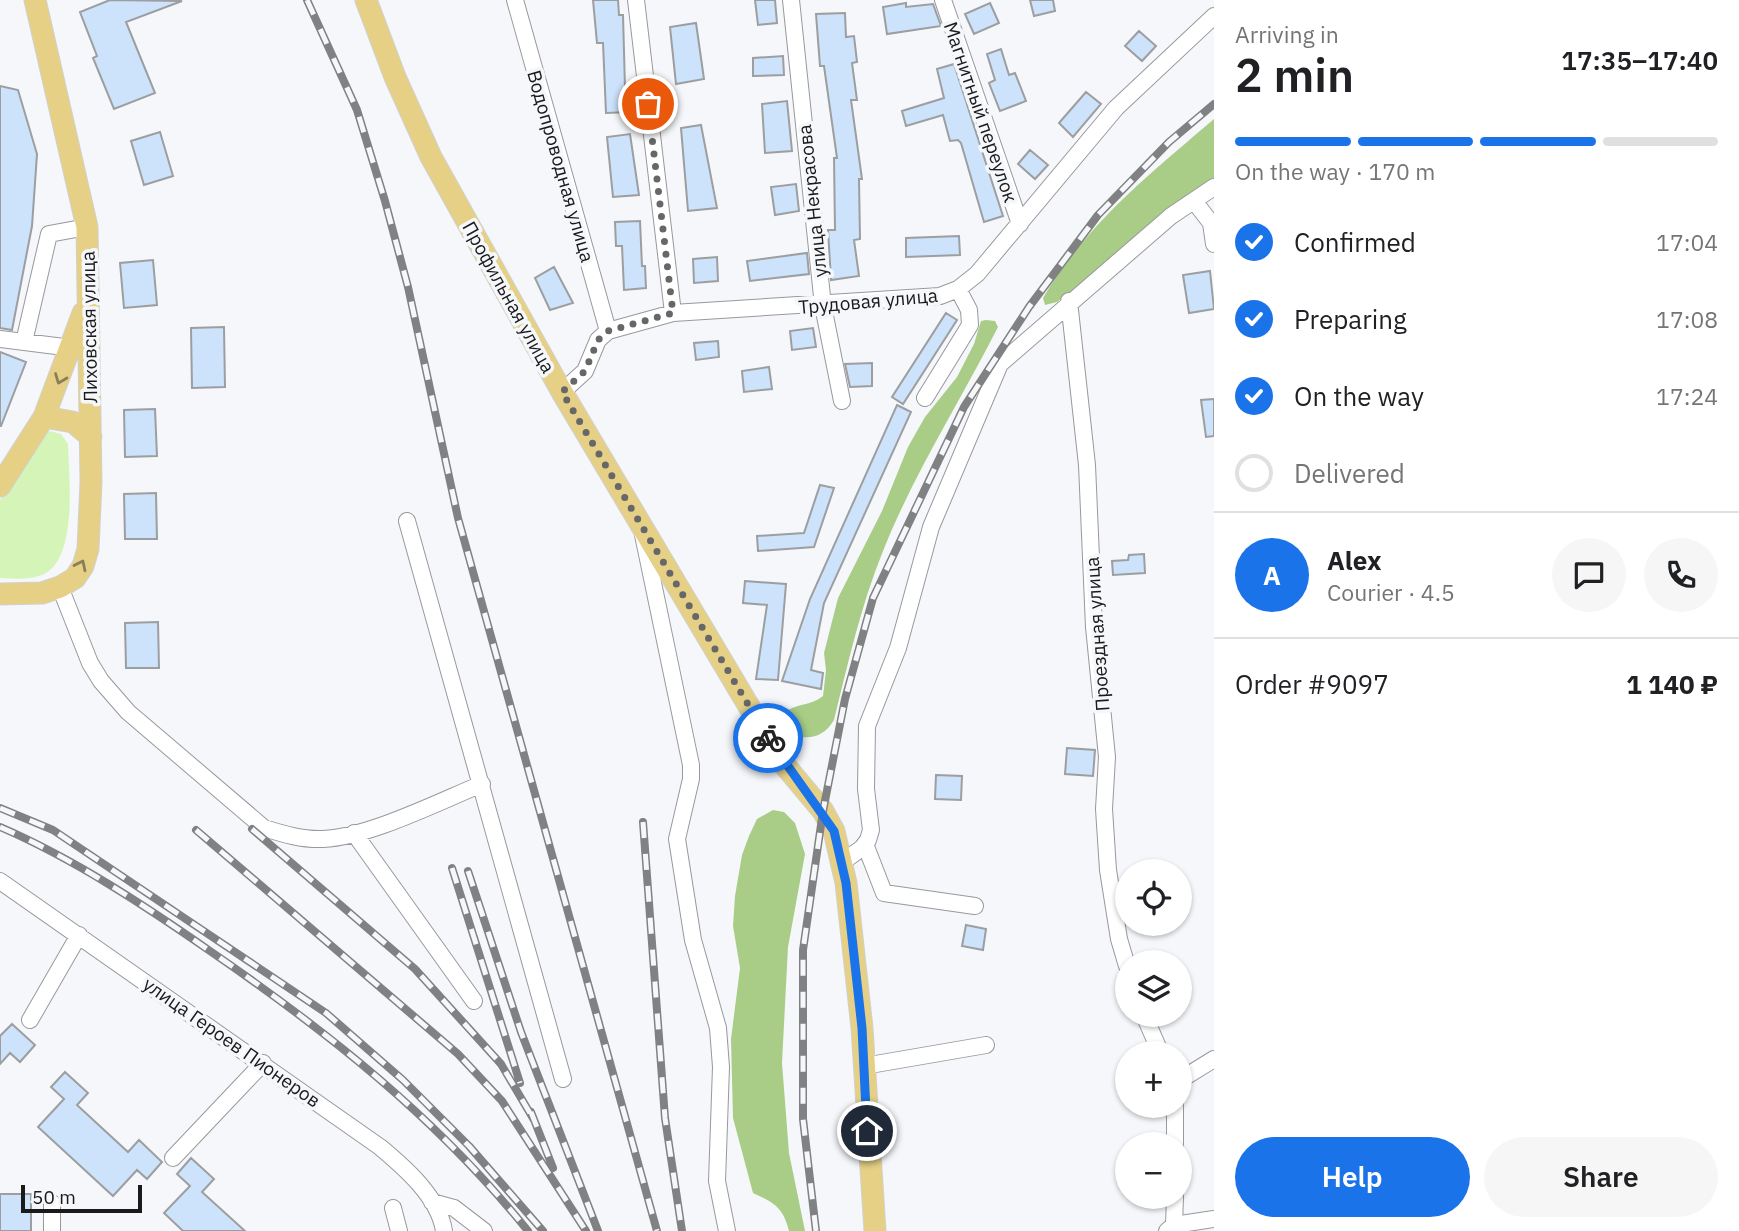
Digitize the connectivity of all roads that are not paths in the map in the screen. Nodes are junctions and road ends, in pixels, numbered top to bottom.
1 (35, 0) edge
2 (366, 0) edge
3 (514, 0) edge
4 (636, 0) edge
5 (791, 0) edge
6 (943, 0) edge
7 (1214, 16) edge
8 (1214, 187) edge
9 (1194, 201) junction
10 (1020, 223) junction
11 (1212, 224) edge
12 (87, 227) junction
13 (1214, 244) edge
14 (958, 289) junction
15 (90, 291) junction
16 (1069, 301) junction
17 (823, 306) junction
18 (673, 313) junction
19 (608, 331) junction
20 (0, 339) edge
21 (23, 342) junction
22 (72, 348) junction
23 (562, 392) junction
24 (925, 398) dead end
25 (842, 401) dead end
26 (44, 416) junction
27 (91, 437) junction
28 (0, 486) edge
29 (407, 522) dead end
30 (641, 525) junction
31 (60, 587) junction
32 (0, 594) edge
33 (482, 784) junction
34 (354, 833) junction
35 (865, 844) junction
36 (841, 863) junction
37 (0, 881) edge
38 (975, 906) dead end
39 (79, 934) junction
40 (1122, 950) edge
41 (474, 1001) dead end
42 (30, 1020) dead end
43 (986, 1045) dead end
44 (1214, 1059) edge
45 (263, 1063) junction
46 (864, 1066) junction
47 (1192, 1073) edge
48 (563, 1079) dead end
49 (173, 1158) dead end
50 (432, 1202) junction
51 (52, 1203) dead end
52 (393, 1208) dead end
53 (1173, 1209) edge
54 (1214, 1219) edge
55 (443, 1228) edge
56 (1170, 1228) edge
57 (52, 1231) edge
58 (399, 1231) edge
59 (484, 1231) edge
60 (727, 1231) edge
61 (875, 1231) edge

1 - 12 main road, Лиховская улица
2 - 23 main road, Профильная улица
3 - 19 street, Водопроводная улица
4 - 18 street
5 - 17 street, улица Некрасова
6 - 10 street, Магнитный переулок
7 - 10 street, Трудовая улица
8 - 9 street
9 - 11 street
9 - 16 street
10 - 14 street, Трудовая улица
11 - 13 street
12 - 15 main road, Лиховская улица
12 - 21 street
14 - 17 street, Трудовая улица
14 - 24 street
15 - 22 main road
15 - 27 main road, Лиховская улица
16 - 35 street
16 - 40 street, Проездная улица
17 - 18 street, Трудовая улица
17 - 25 street, улица Некрасова
18 - 19 street, Трудовая улица
19 - 23 street
20 - 21 street
21 - 22 street
22 -> 26 main road
23 - 30 main road, Профильная улица
26 - 27 main road
26 - 28 main road
31 -> 27 main road, Лиховская улица
29 - 33 street
30 - 36 main road, Профильная улица
30 - 60 street
31 - 32 main road
31 - 34 street
33 - 34 street
33 - 48 street
34 - 41 street
35 - 36 street
35 - 38 street
36 - 46 main road
37 - 39 street, улица Героев Пионеров
39 - 42 street
39 - 45 street, улица Героев Пионеров
43 - 46 street
44 - 47 street
45 - 49 street
45 - 50 street, улица Героев Пионеров
46 - 61 main road
50 - 55 street, улица Героев Пионеров
50 - 59 street
51 - 57 street
52 - 58 street
53 - 56 street
54 - 56 street

